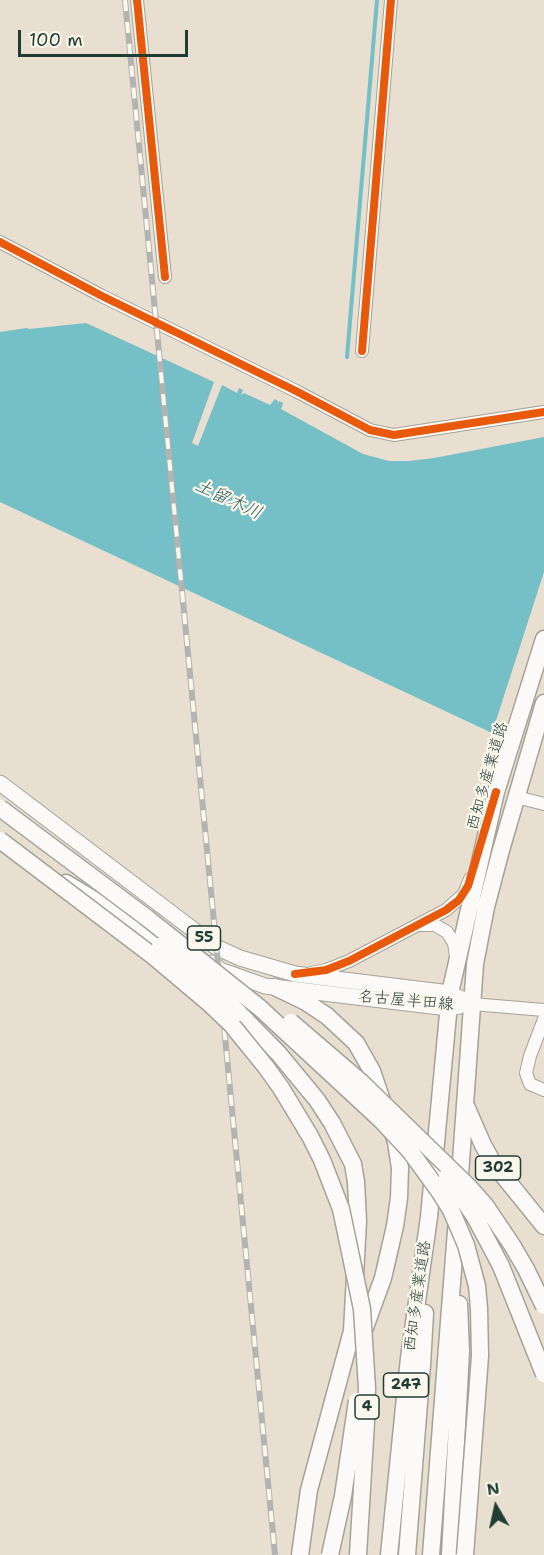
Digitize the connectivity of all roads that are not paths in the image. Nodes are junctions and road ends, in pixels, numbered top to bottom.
1 (137, 0) edge
2 (391, 0) edge
3 (0, 242) edge
4 (165, 277) dead end
5 (362, 351) dead end
6 (544, 412) edge
7 (544, 639) edge
8 (544, 703) edge
9 (0, 783) edge
10 (496, 792) junction
11 (516, 797) junction
12 (0, 799) edge
13 (544, 804) edge
14 (0, 808) edge
15 (0, 814) edge
16 (25, 831) joint
17 (6, 844) edge
18 (418, 925) junction
19 (357, 956) junction
20 (456, 962) junction
21 (295, 974) junction
22 (361, 982) junction
23 (275, 987) junction
24 (449, 1000) junction
25 (472, 1004) junction
26 (544, 1010) edge
27 (544, 1018) edge
28 (544, 1090) edge
29 (464, 1102) junction
30 (424, 1143) junction
31 (457, 1216) junction
32 (429, 1217) junction
33 (544, 1226) edge
34 (353, 1260) junction
35 (544, 1306) edge
36 (544, 1374) edge
37 (335, 1394) junction
38 (300, 1555) edge
39 (330, 1555) edge
40 (358, 1555) edge
41 (390, 1555) edge
42 (407, 1555) edge
43 (431, 1555) edge
44 (450, 1555) edge
45 (465, 1555) edge

1 - 4 street
2 - 5 street
3 - 6 street
7 - 10 highway, 西知多産業道路 / 247
8 - 11 highway, 西知多産業道路 / 247
9 - 21 main road, 名古屋半田線 / 55
10 - 18 street
10 - 20 highway, 西知多産業道路 / 247
11 - 13 street
11 - 25 highway, 西知多産業道路 / 247
12 - 30 highway, bridge
14 - 45 highway, bridge
15 - 16 highway
16 - 23 main road, 名古屋半田線 / 55
17 - 34 highway, bridge
17 - 37 highway, bridge
18 - 19 street
18 - 20 street
19 - 21 street
19 - 22 street
20 - 24 highway, 西知多産業道路 / 247
21 - 22 main road, 名古屋半田線 / 55
22 - 24 main road, 名古屋半田線 / 55
23 - 24 main road, 名古屋半田線 / 55
23 - 37 highway
24 - 25 main road, 名古屋半田線 / 55
24 - 32 highway, 西知多産業道路 / 247
25 - 26 street
25 - 29 highway, 西知多産業道路 / 247
27 - 28 street
29 - 31 highway, 西知多産業道路 / 247
29 - 33 highway, 302
30 - 35 highway, bridge
30 - 36 highway, bridge
31 - 43 highway, 西知多産業道路 / 247
31 - 44 highway, 西知多産業道路 / 247
32 - 41 highway, 西知多産業道路 / 247
32 - 42 highway, 西知多産業道路 / 247
34 - 39 highway, bridge
34 - 40 highway, 4, bridge
37 - 38 highway

